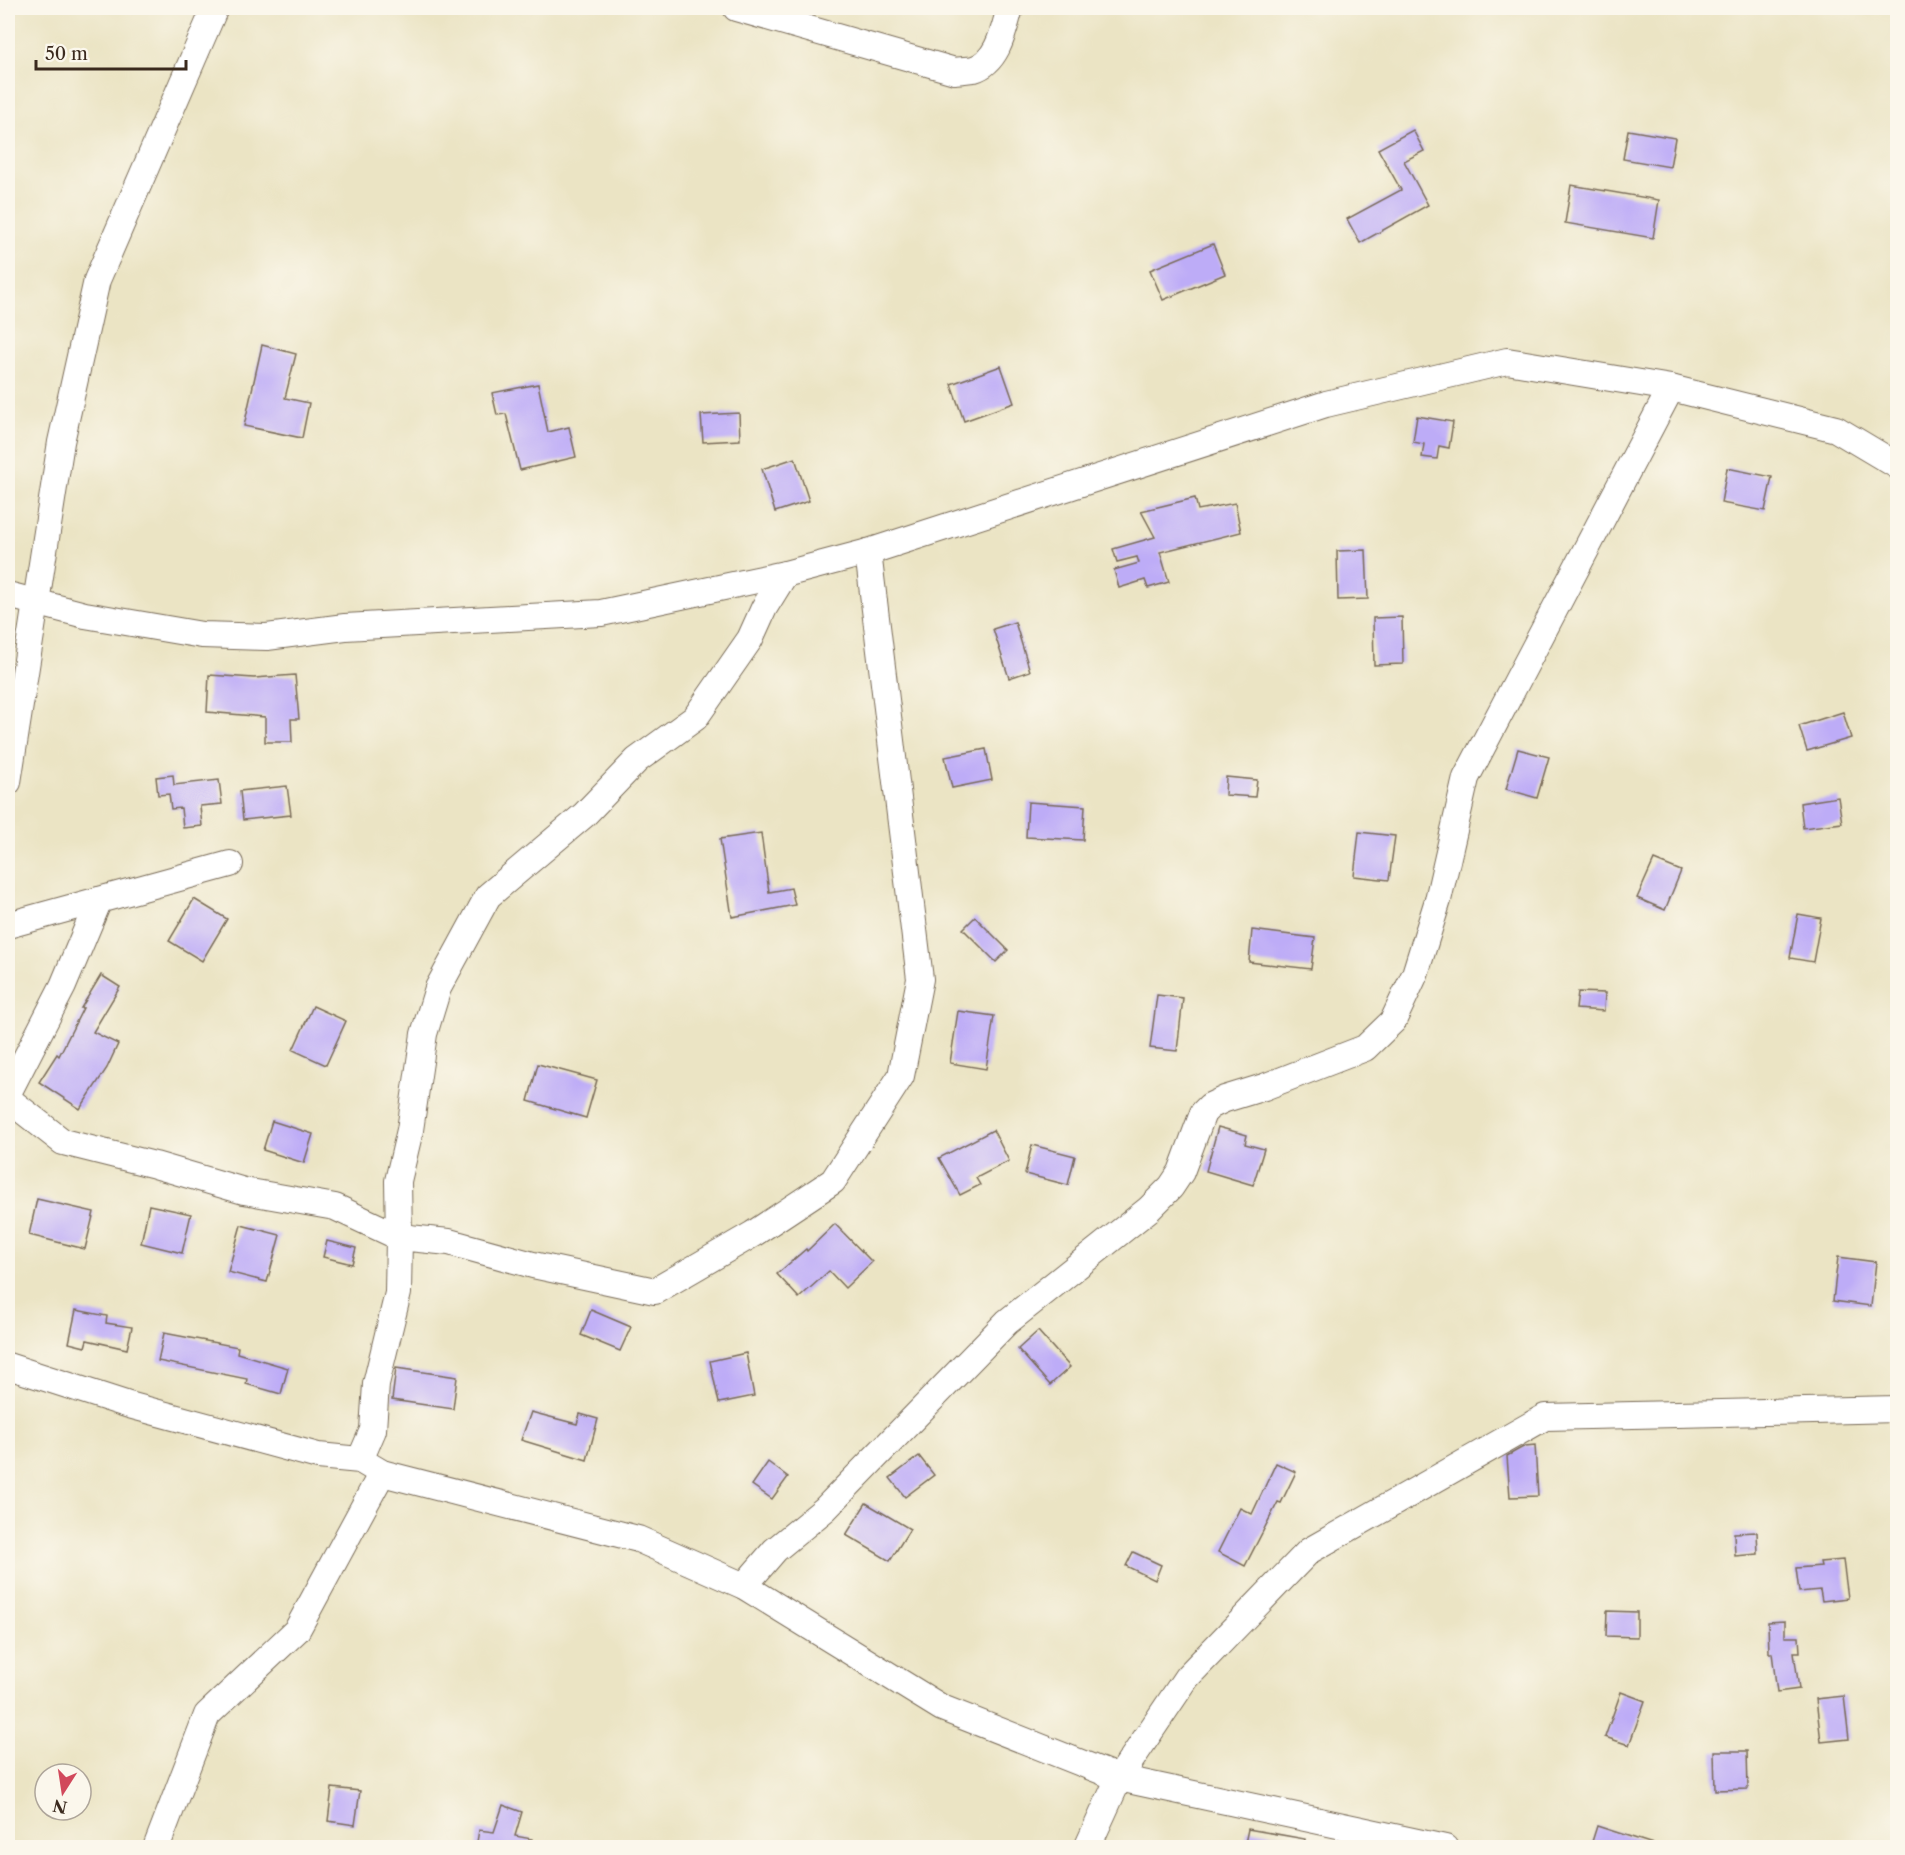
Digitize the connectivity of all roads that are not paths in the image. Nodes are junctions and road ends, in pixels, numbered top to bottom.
1 (215, 8) edge
2 (736, 8) edge
3 (1010, 8) edge
4 (1671, 388) junction
5 (1898, 466) edge
6 (868, 552) junction
7 (785, 574) junction
8 (8, 595) edge
9 (36, 601) junction
10 (27, 657) junction
11 (8, 682) edge
12 (8, 782) edge
13 (230, 864) dead end
14 (99, 900) junction
15 (8, 925) edge
16 (8, 1093) edge
17 (8, 1099) edge
18 (399, 1237) junction
19 (8, 1366) edge
20 (1898, 1409) edge
21 (360, 1460) junction
22 (382, 1473) junction
23 (744, 1586) junction
24 (1119, 1778) junction
25 (156, 1848) edge
26 (1087, 1848) edge
27 (1445, 1848) edge

1 - 9 street
2 - 3 street
4 - 5 street
4 - 6 street
4 - 23 street
6 - 7 street
6 - 18 street
7 - 9 street
7 - 18 street
8 - 9 street
9 - 10 street
10 - 11 street
10 - 12 street
13 - 14 street
14 - 15 street
14 - 16 street
17 - 18 street
18 - 21 street
19 - 21 street
20 - 24 street
21 - 22 street
22 - 23 street
22 - 25 street
23 - 24 street
24 - 26 street
24 - 27 street

